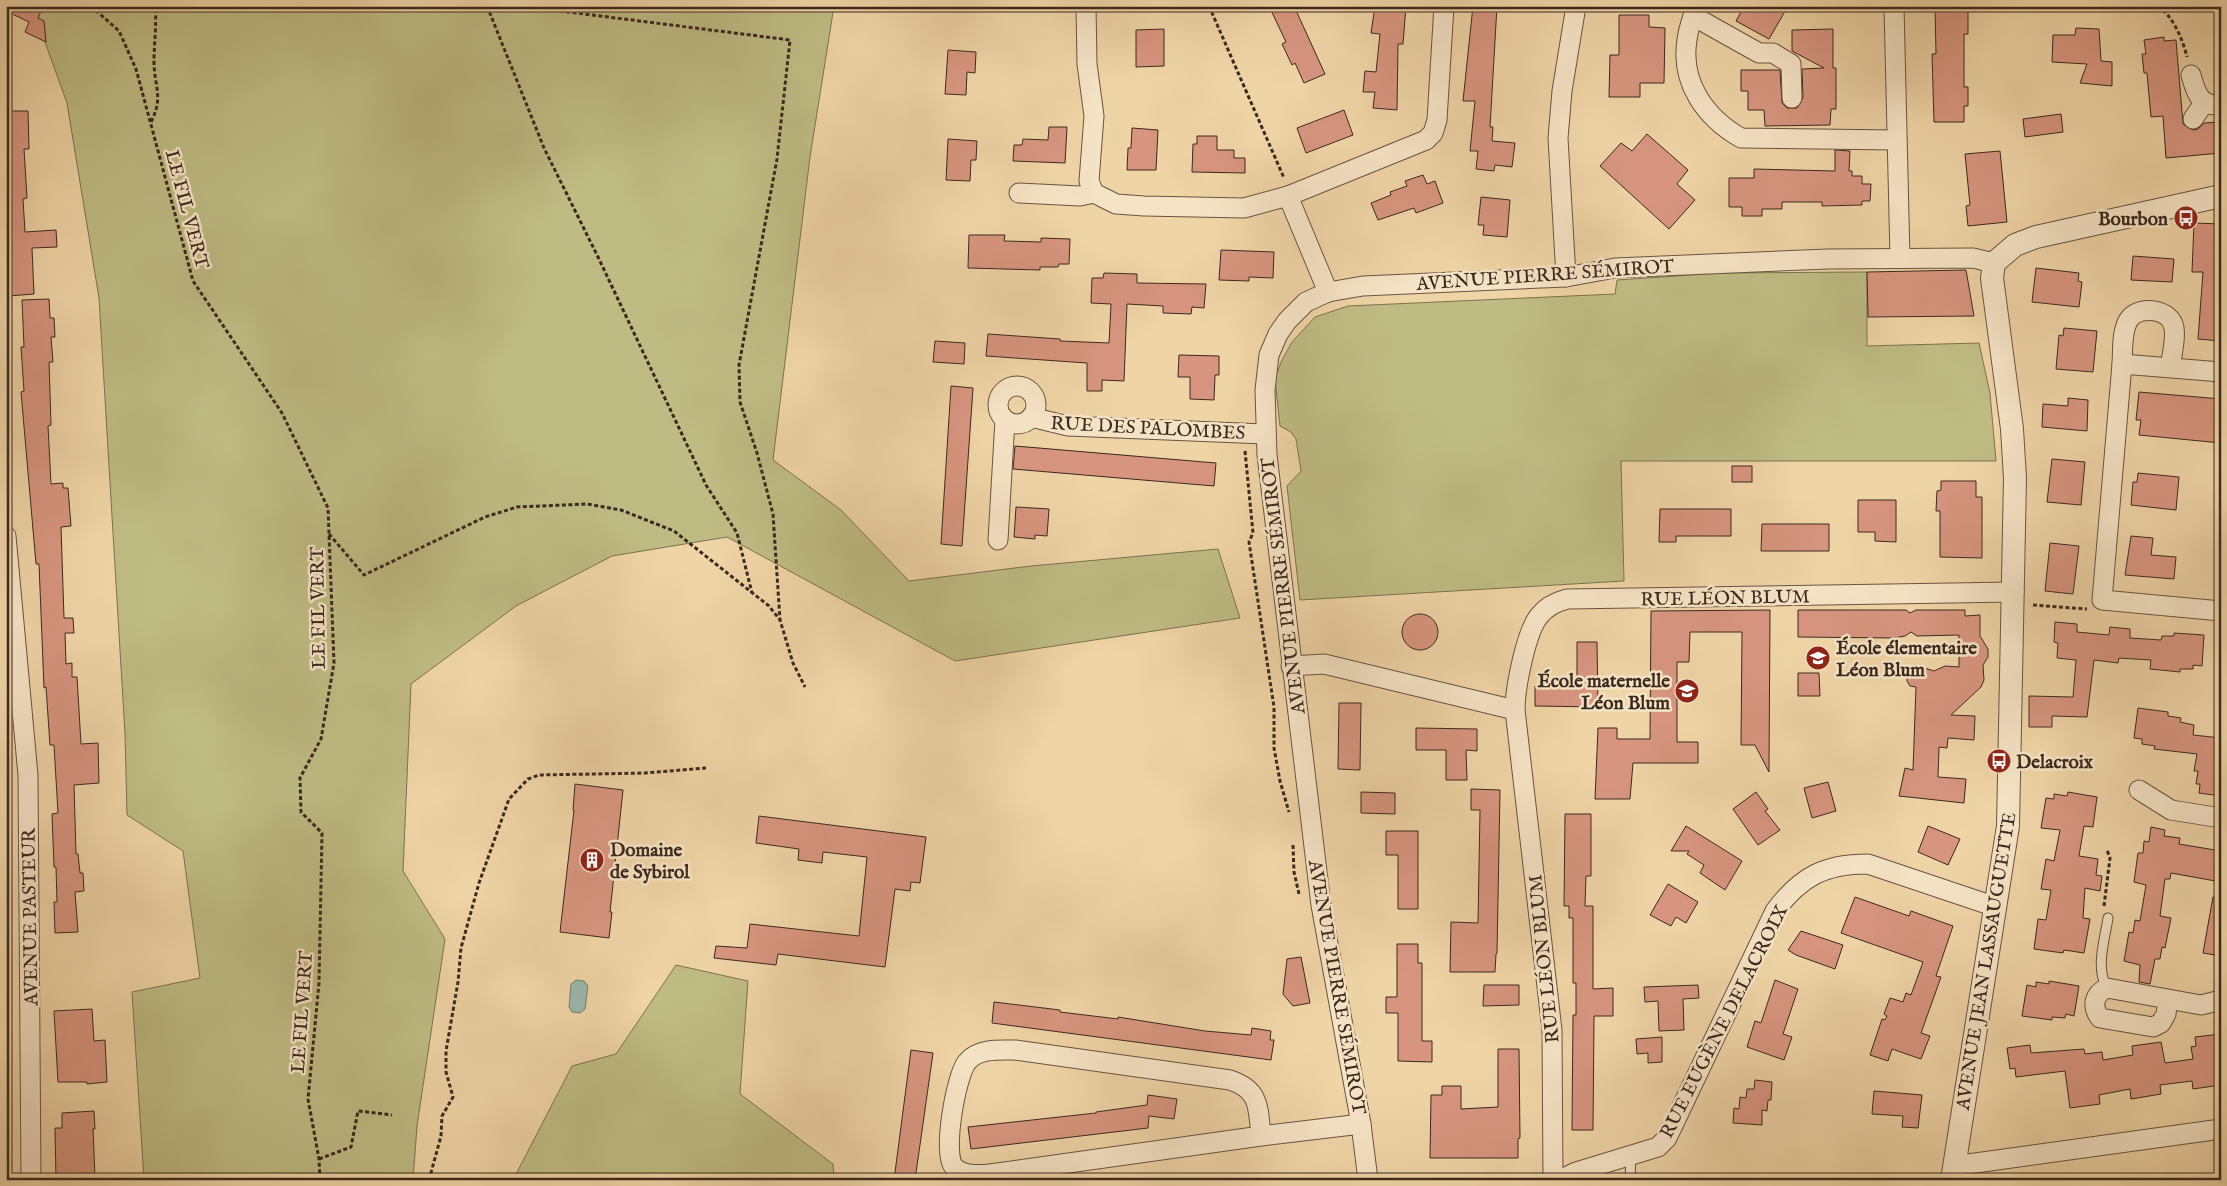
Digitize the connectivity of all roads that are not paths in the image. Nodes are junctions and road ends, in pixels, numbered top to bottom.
1 (1086, 6) edge
2 (1444, 6) edge
3 (1576, 6) edge
4 (1894, 6) edge
5 (1694, 11) edge
6 (2191, 75) road end
7 (1792, 98) dead end
8 (2213, 103) edge
9 (2193, 120) dead end
10 (1896, 140) junction
11 (1019, 193) dead end
12 (1094, 193) junction
13 (1290, 196) junction
14 (2221, 196) edge
15 (1900, 258) junction
16 (1994, 263) junction
17 (1566, 277) junction
18 (1328, 292) junction
19 (2122, 364) junction
20 (2170, 367) junction
21 (2221, 372) edge
22 (1032, 417) junction
23 (1005, 420) junction
24 (1265, 434) junction
25 (6, 536) edge
26 (998, 540) dead end
27 (2014, 601) junction
28 (2221, 611) edge
29 (1291, 666) junction
30 (1515, 710) junction
31 (2139, 790) dead end
32 (2221, 818) edge
33 (1996, 907) junction
34 (2108, 918) road end
35 (2107, 988) junction
36 (2168, 999) junction
37 (2221, 1000) edge
38 (1361, 1124) junction
39 (2221, 1129) edge
40 (1261, 1136) junction
41 (1631, 1154) junction
42 (1953, 1171) edge
43 (31, 1180) edge
44 (1368, 1180) edge
45 (1553, 1180) edge
46 (1560, 1180) edge
47 (1630, 1180) edge

1 - 12 street
2 - 13 street
3 - 17 street
4 - 10 street
5 - 7 street
5 - 10 street
6 - 8 street
8 - 9 street
10 - 15 street
11 - 12 street
12 - 13 street
13 - 18 street
14 - 16 street
15 - 16 street, AVENUE PIERRE SÉMIROT
15 - 17 street, AVENUE PIERRE SÉMIROT
16 - 27 street, AVENUE JEAN LASSAUGUETTE
17 - 18 street, AVENUE PIERRE SÉMIROT
18 - 24 street, AVENUE PIERRE SÉMIROT
19 - 20 street
19 - 20 street
19 - 28 street
20 - 21 street
22 - 23 street
22 - 23 street
22 - 24 street, RUE DES PALOMBES
23 - 26 street
24 - 29 street, AVENUE PIERRE SÉMIROT
25 - 43 street, AVENUE PASTEUR
27 - 30 street, RUE LÉON BLUM
27 - 33 street, AVENUE JEAN LASSAUGUETTE
29 - 30 street
29 - 38 street, AVENUE PIERRE SÉMIROT
30 - 45 street, RUE LÉON BLUM
31 - 32 street
33 - 41 street, RUE EUGÈNE DELACROIX
33 - 42 street, AVENUE JEAN LASSAUGUETTE
34 - 35 lane
35 - 36 street
35 - 36 street
36 - 37 street
38 - 40 street
38 - 44 street, AVENUE PIERRE SÉMIROT
39 - 42 street
40 - 40 street
41 - 46 street, RUE EUGÈNE DELACROIX
41 - 47 lane

